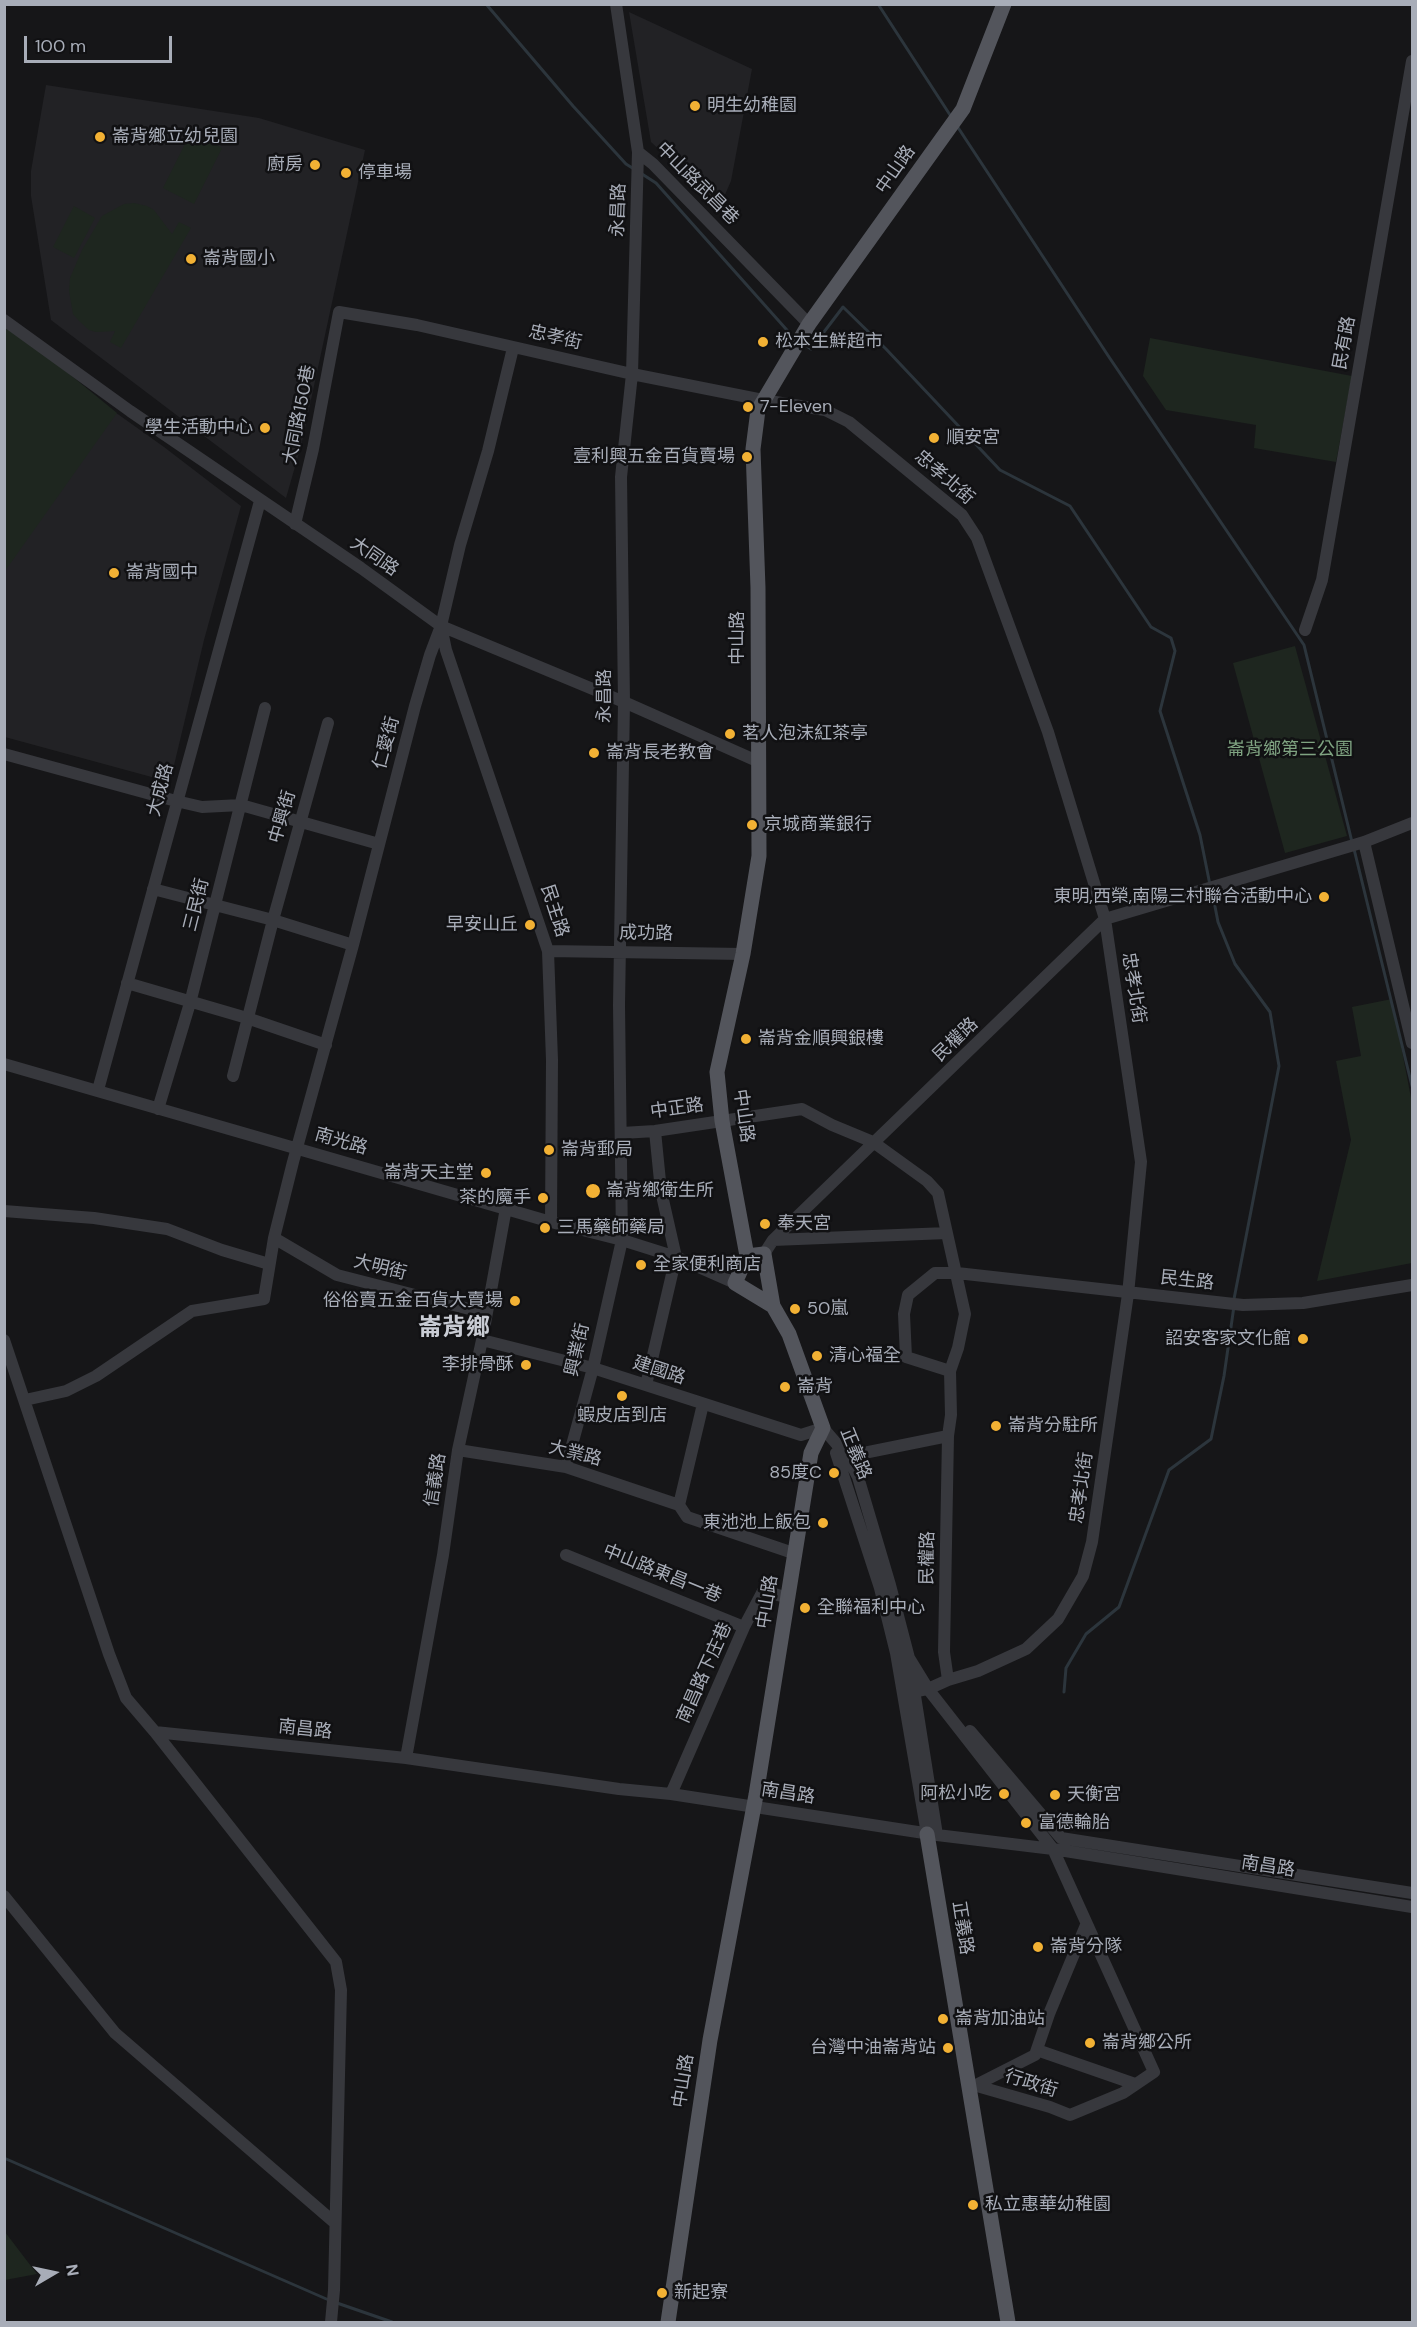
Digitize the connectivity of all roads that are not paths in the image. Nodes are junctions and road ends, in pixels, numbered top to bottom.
1 (616, 4) edge
2 (1004, 4) edge
3 (1413, 60) edge
4 (638, 152) junction
5 (339, 312) joint
6 (4, 320) edge
7 (809, 324) junction
8 (513, 348) junction
9 (632, 374) junction
10 (763, 400) junction
11 (260, 501) junction
12 (295, 524) junction
13 (441, 626) junction
14 (1305, 630) dead end
15 (446, 650) junction
16 (430, 655) junction
17 (624, 702) junction
18 (265, 708) dead end
19 (328, 723) dead end
20 (4, 754) edge
21 (758, 762) junction
22 (177, 801) junction
23 (241, 805) junction
24 (301, 822) junction
25 (1413, 823) edge
26 (1364, 842) junction
27 (379, 844) junction
28 (153, 889) junction
29 (216, 905) junction
30 (1105, 919) junction
31 (273, 920) junction
32 (353, 945) junction
33 (548, 951) junction
34 (620, 952) junction
35 (743, 954) junction
36 (127, 983) junction
37 (190, 1003) junction
38 (247, 1018) junction
39 (1413, 1043) edge
40 (326, 1045) junction
41 (4, 1064) edge
42 (233, 1076) dead end
43 (98, 1090) junction
44 (158, 1109) junction
45 (722, 1121) junction
46 (655, 1131) junction
47 (622, 1132) junction
48 (873, 1142) junction
49 (298, 1149) junction
50 (506, 1208) junction
51 (4, 1211) edge
52 (551, 1222) junction
53 (947, 1233) junction
54 (274, 1238) junction
55 (622, 1240) junction
56 (773, 1240) junction
57 (764, 1254) junction
58 (747, 1256) junction
59 (676, 1257) junction
60 (269, 1264) junction
61 (957, 1273) junction
62 (735, 1283) junction
63 (1413, 1285) edge
64 (1128, 1294) junction
65 (773, 1306) junction
66 (485, 1313) junction
67 (4, 1340) edge
68 (482, 1340) junction
69 (593, 1368) junction
70 (950, 1371) junction
71 (646, 1385) junction
72 (24, 1400) junction
73 (703, 1404) junction
74 (823, 1428) junction
75 (948, 1436) junction
76 (458, 1450) junction
77 (843, 1457) junction
78 (566, 1467) junction
79 (679, 1505) junction
80 (796, 1554) junction
81 (566, 1555) dead end
82 (789, 1598) junction
83 (744, 1627) junction
84 (896, 1653) junction
85 (909, 1658) junction
86 (948, 1680) junction
87 (928, 1689) junction
88 (909, 1693) junction
89 (155, 1732) junction
90 (406, 1758) junction
91 (671, 1794) junction
92 (754, 1806) junction
93 (932, 1835) junction
94 (1053, 1849) junction
95 (1413, 1893) edge
96 (4, 1896) edge
97 (1413, 1907) edge
98 (1086, 1925) junction
99 (1036, 2050) junction
100 (1136, 2084) junction
101 (973, 2086) junction
102 (335, 2223) junction
103 (331, 2322) edge
104 (668, 2322) edge
105 (1008, 2322) edge
106 (1017, 2322) edge

1 - 4 street, 中山路武昌巷
2 - 7 main road, 中山路
3 - 14 street, 民有路
4 - 7 street, 中山路武昌巷
4 - 9 street, 永昌路
5 - 8 street, 忠孝街
5 - 12 street, 大同路150巷
6 - 11 street, 大同路
7 - 10 main road, 中山路
8 - 9 street, 忠孝街
8 - 13 street, 仁愛街
9 - 10 street, 忠孝街
9 - 17 street, 永昌路
10 - 21 main road, 中山路
10 - 30 street, 忠孝北街
11 - 12 street, 大同路
11 - 22 street, 大成路
12 - 13 street, 大同路
13 - 15 street, 民主路
13 - 16 street, 仁愛街
13 - 17 street, 大同路
15 - 16 street
15 - 33 street, 民主路
16 - 27 street, 仁愛街
17 - 21 street, 大同路
17 - 34 street, 永昌路
18 - 23 street, 三民街
19 - 24 street, 中興街
20 - 22 street
21 - 35 main road, 中山路
22 - 23 street
22 - 28 street, 大成路
23 - 24 street
23 - 29 street, 三民街
24 - 27 street
24 - 31 street, 中興街
25 - 26 street, 民權路
26 - 30 street, 民權路
26 - 39 street
27 - 32 street, 仁愛街
28 - 29 street
28 - 36 street, 大成路
29 - 31 street
29 - 37 street, 三民街
30 - 48 street, 民權路
30 - 64 street, 忠孝北街
31 - 32 street
31 - 38 street
32 - 40 street, 仁愛街
33 - 34 street, 成功路
33 - 52 street, 民主路
34 - 35 street, 成功路
34 - 47 street, 永昌路
35 - 45 main road, 中山路
36 - 37 street
36 - 43 street, 大成路
37 - 38 street
37 - 44 street, 三民街
38 - 40 street
38 - 42 street
40 - 49 street, 仁愛街
41 - 43 street, 南光路
43 - 44 street, 南光路
44 - 49 street, 南光路
45 - 46 street, 中正路
45 - 48 street, 中正路
45 - 58 main road, 中山路
46 - 47 street, 中正路
46 - 59 street
47 - 55 street, 永昌路
48 - 53 street, 民權路
48 - 56 street
49 - 50 street, 南光路
49 - 54 street, 仁愛街
50 - 52 street, 南光路
50 - 66 street, 信義路
51 - 60 street
52 - 55 street, 南光路
53 - 56 street
53 - 61 street, 民權路
54 - 60 street, 仁愛街
54 - 66 street, 大明街
55 - 59 street, 南光路
55 - 69 street, 興業街
56 - 57 street
57 - 58 main road
57 - 65 main road
58 - 62 main road
59 - 62 street, 南光路
59 - 71 street
60 - 72 street, 仁愛街
61 - 64 street, 民生路
61 - 70 street, 民權路
61 - 70 street, 民生路
62 - 65 main road
63 - 64 street, 民生路
64 - 86 street, 忠孝北街
65 - 74 main road
66 - 68 street, 信義路
67 - 72 street
68 - 69 street, 建國路
68 - 76 street, 信義路
69 - 71 street, 建國路
69 - 78 street, 興業街
70 - 75 street, 民權路
71 - 73 street, 建國路
72 - 89 street
73 - 74 street, 建國路
73 - 79 street
74 - 77 street, 正義路
74 - 80 main road, 中山路
75 - 77 street
75 - 86 street, 民權路
76 - 78 street, 大業路
76 - 90 street, 信義路
77 - 84 street, 正義路
77 - 85 street, 正義路
78 - 79 street, 大業路
79 - 80 street
80 - 82 main road, 中山路
81 - 83 street, 中山路東昌一巷
82 - 83 street, 南昌路下庄巷
82 - 92 main road, 中山路
83 - 91 street, 南昌路下庄巷
84 - 85 street
84 - 88 street, 正義路
85 - 87 street
85 - 88 street, 正義路
86 - 87 street, 忠孝北街
87 - 88 street, 忠孝北街
87 - 94 street
87 - 95 street, 南昌路
88 - 93 street, 正義路
89 - 90 street, 南昌路
89 - 102 street
90 - 91 street, 南昌路
91 - 92 street, 南昌路
92 - 93 street, 南昌路
92 - 104 main road, 中山路
93 - 94 street, 南昌路
93 - 101 main road, 正義路
94 - 97 street, 南昌路
94 - 98 street, 行政街
96 - 102 street
98 - 99 street, 行政街
98 - 100 street, 行政街
99 - 100 street
99 - 101 street, 行政街
100 - 101 street, 行政街
101 - 105 main road, 正義路
101 - 106 main road, 正義路
102 - 103 street

